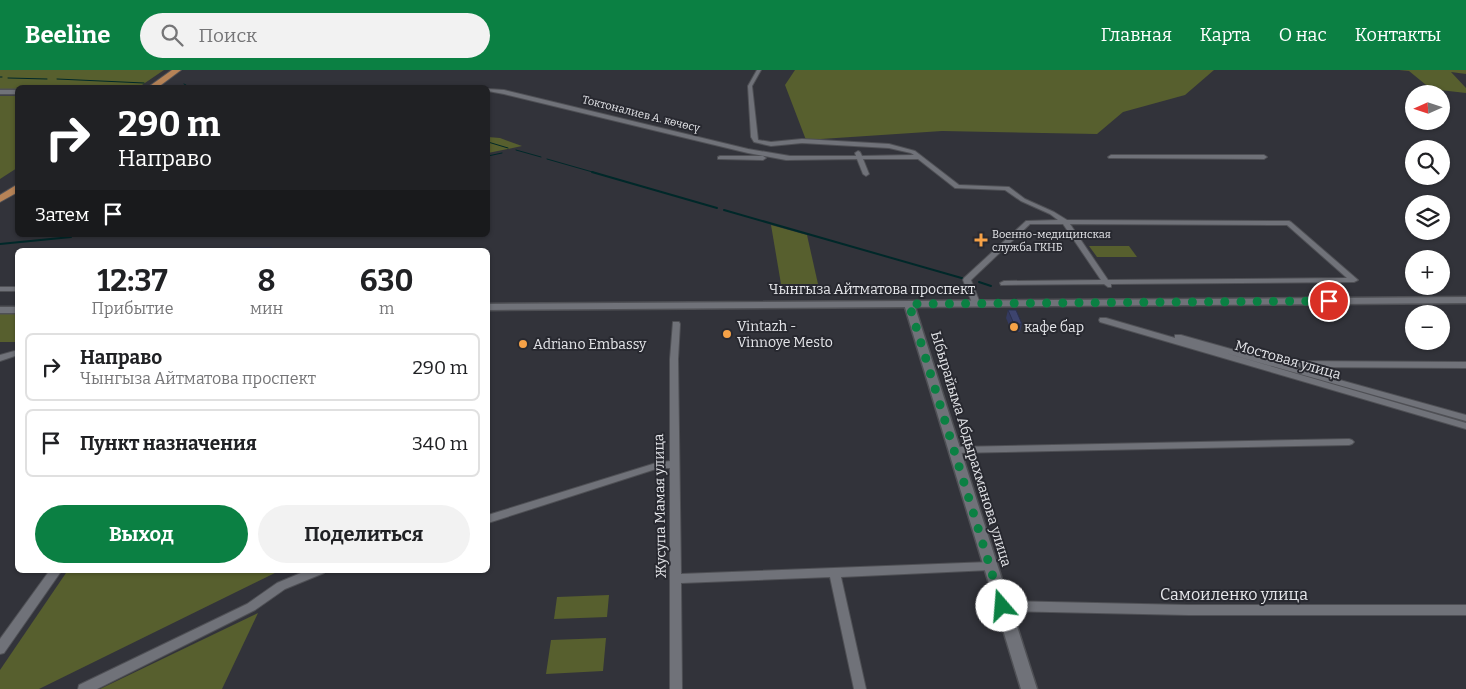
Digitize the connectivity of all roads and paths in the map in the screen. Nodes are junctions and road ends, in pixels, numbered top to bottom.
1 (759, 70) edge
2 (180, 72) edge
3 (156, 85) edge
4 (166, 85) edge
5 (490, 90) edge
6 (0, 92) edge
7 (15, 92) edge
8 (851, 144) junction
9 (737, 149) junction
10 (920, 157) junction
11 (1111, 157) dead end
12 (1264, 157) dead end
13 (720, 158) dead end
14 (732, 158) junction
15 (790, 158) junction
16 (860, 158) junction
17 (866, 174) dead end
18 (15, 179) edge
19 (15, 188) edge
20 (2, 194) edge
21 (1065, 222) junction
22 (1004, 283) dead end
23 (1107, 284) junction
24 (0, 289) edge
25 (15, 289) edge
26 (1466, 300) edge
27 (976, 303) junction
28 (909, 304) junction
29 (490, 307) edge
30 (0, 310) edge
31 (15, 310) edge
32 (676, 324) dead end
33 (15, 353) edge
34 (0, 358) edge
35 (1276, 364) junction
36 (1466, 364) edge
37 (1466, 418) edge
38 (1466, 426) edge
39 (1349, 442) dead end
40 (954, 450) junction
41 (674, 464) junction
42 (490, 518) edge
43 (990, 566) junction
44 (54, 573) edge
45 (312, 573) edge
46 (836, 573) junction
47 (676, 578) junction
48 (1002, 606) junction
49 (1466, 610) edge
50 (0, 649) edge
51 (84, 689) edge
52 (676, 689) edge
53 (860, 689) edge
54 (1028, 689) edge

1 - 8 street
2 - 3 main road
2 - 4 main road
5 - 9 street, Токтоналиев А. көчөсү
6 - 7 main road
8 - 10 street
8 - 16 street
9 - 14 street
9 - 15 street, Токтоналиев А. көчөсү
10 - 16 street
10 - 21 street
11 - 12 street
13 - 14 street
14 - 15 street
15 - 16 street
16 - 17 street
18 - 20 main road
19 - 20 main road
21 - 23 street
21 - 23 street
21 - 27 street
22 - 23 street
24 - 25 street
26 - 27 main road, Чынгыза Айтматова проспект
27 - 28 main road, Чынгыза Айтматова проспект
28 - 29 main road, Чынгыза Айтматова проспект
28 - 40 street, Ыбырайыма Абдырахманова улица
30 - 31 main road
32 - 41 street, Жусупа Мамая улица
33 - 34 street
35 - 36 street
35 - 37 street
35 - 38 street, Мостовая улица
39 - 40 street
40 - 43 street, Ыбырайыма Абдырахманова улица
41 - 42 street
41 - 47 street, Жусупа Мамая улица
43 - 46 street
43 - 48 street, Ыбырайыма Абдырахманова улица
44 - 50 street
45 - 51 street
46 - 47 street
46 - 53 street
47 - 52 street, Жусупа Мамая улица
48 - 49 street, Самоиленко улица
48 - 54 street, Ыбырайыма Абдырахманова улица

